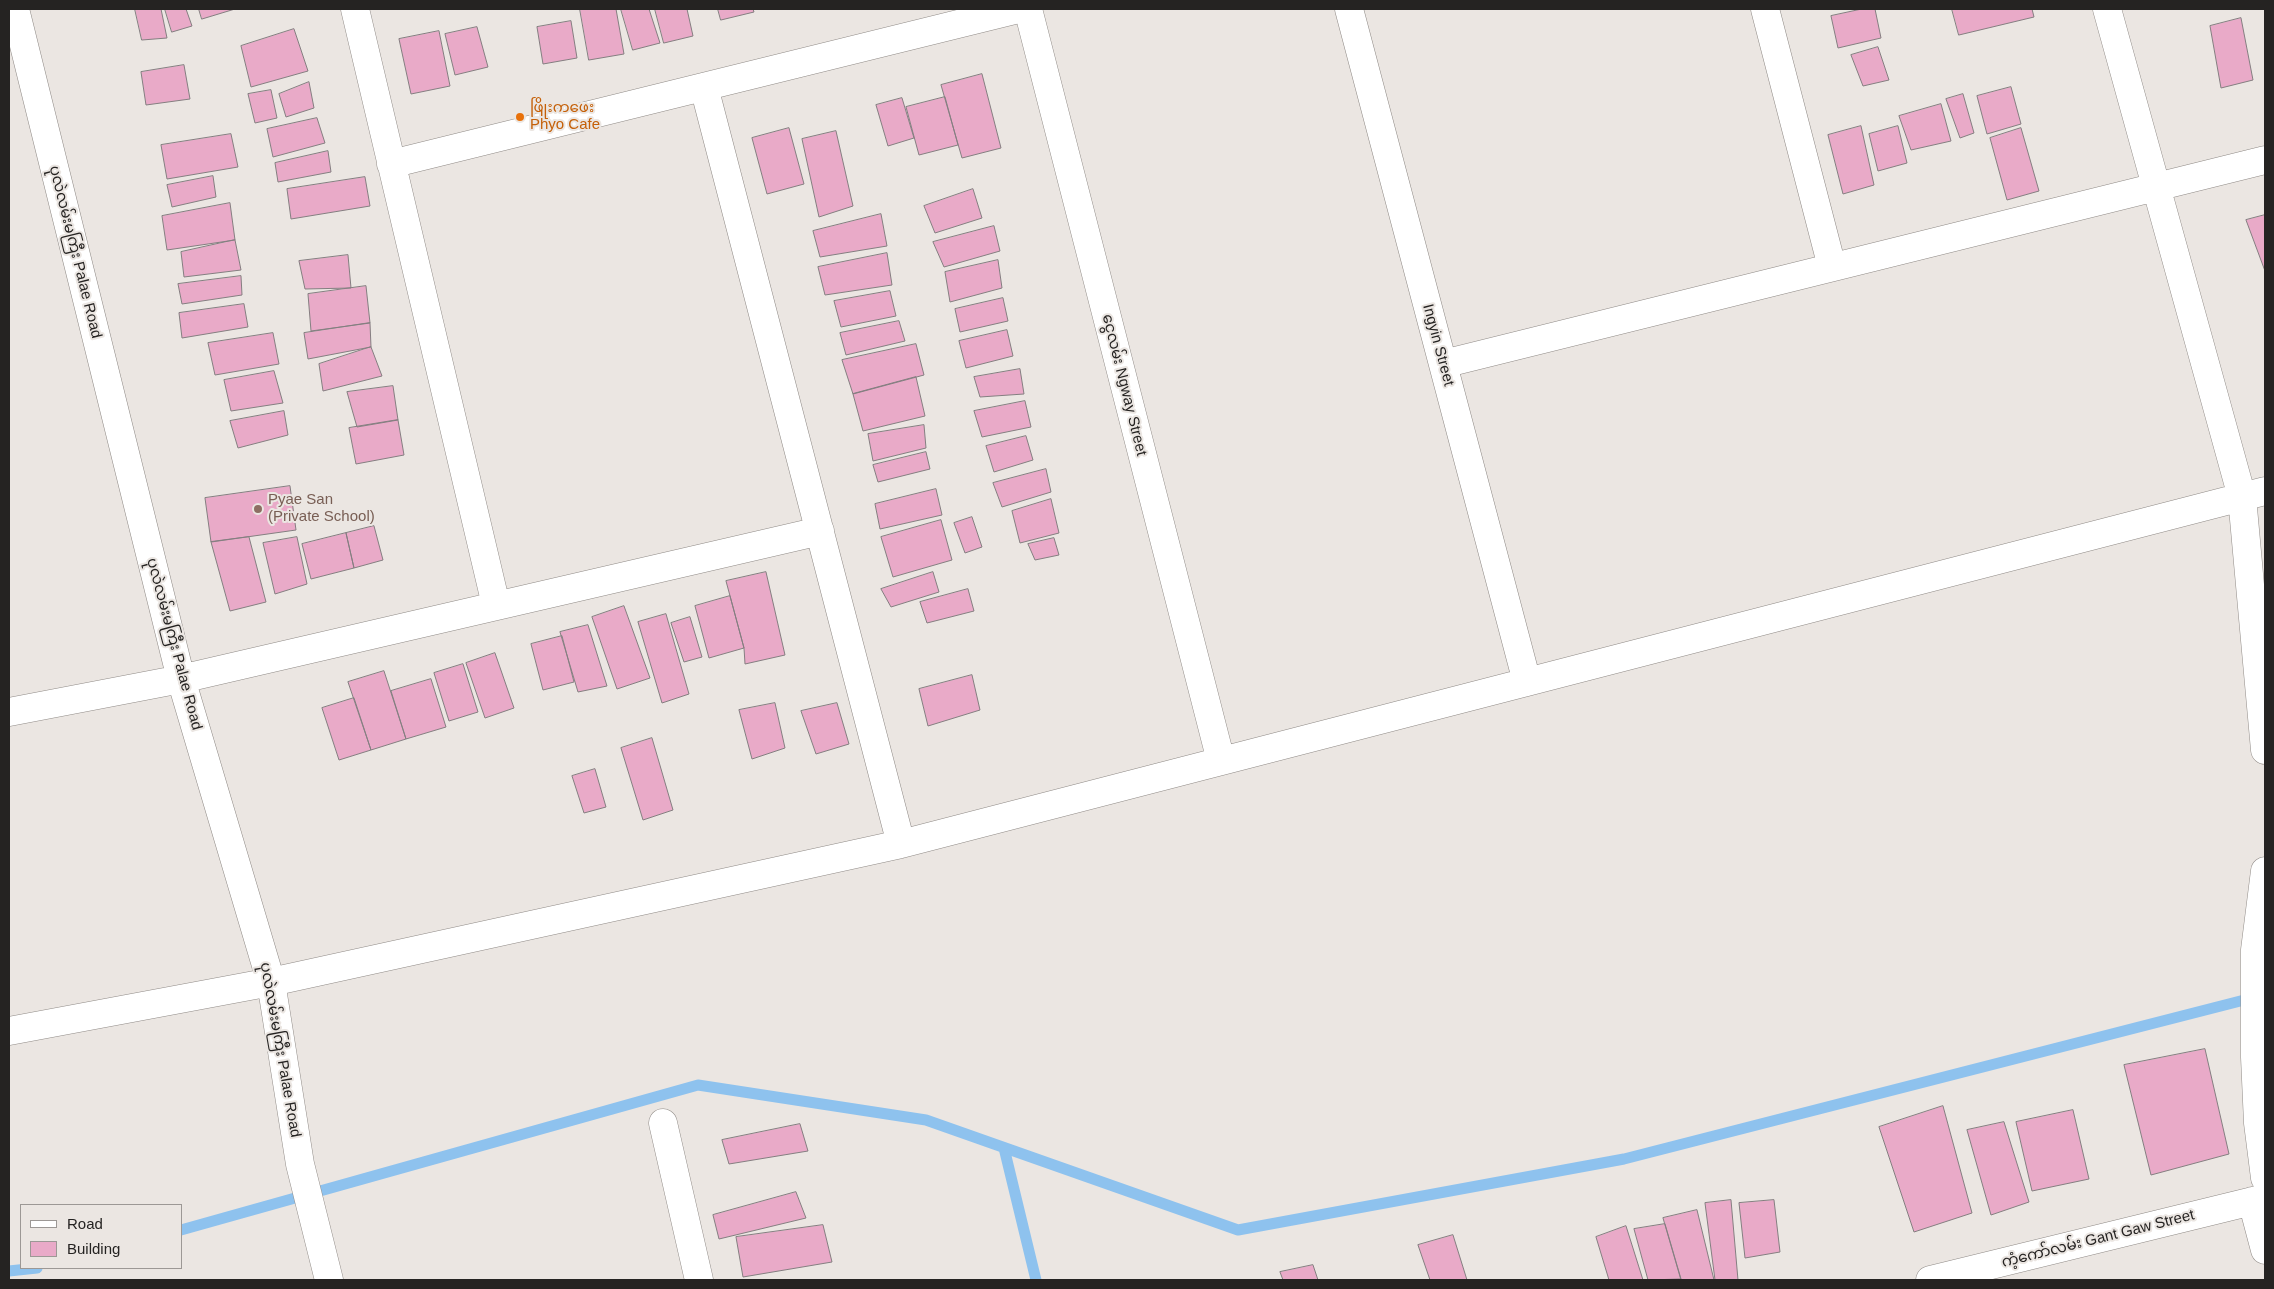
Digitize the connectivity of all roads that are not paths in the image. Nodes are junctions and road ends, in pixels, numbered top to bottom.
1 (15, 9) edge
2 (355, 9) edge
3 (1019, 9) edge
4 (1028, 9) edge
5 (1349, 9) edge
6 (1765, 9) edge
7 (2107, 9) edge
8 (704, 87) junction
9 (2265, 160) edge
10 (391, 164) junction
11 (2156, 187) junction
12 (1832, 267) junction
13 (1443, 364) junction
14 (2254, 494) edge
15 (820, 532) junction
16 (496, 605) junction
17 (181, 679) junction
18 (1527, 682) junction
19 (9, 712) edge
20 (2265, 750) edge
21 (1221, 761) junction
22 (901, 844) junction
23 (2265, 871) edge
24 (271, 982) junction
25 (9, 1031) edge
26 (663, 1123) dead end
27 (2261, 1192) edge
28 (2265, 1250) edge
29 (330, 1280) edge
30 (699, 1280) edge
31 (1934, 1280) edge

1 - 17 street, ပုလဲလမ်းမကြီး Palae Road
2 - 10 street
3 - 8 street
4 - 21 street, ငွေလမ်း Ngway Street
5 - 13 street, Ingyin Street
6 - 12 street
7 - 11 street
8 - 10 street
8 - 15 street
9 - 11 street
10 - 16 street
11 - 12 street
11 - 14 street
12 - 13 street
13 - 18 street, Ingyin Street
14 - 18 street
14 - 20 street
15 - 16 street
15 - 22 street
16 - 17 street
17 - 19 street
17 - 24 street, ပုလဲလမ်းမကြီး Palae Road
18 - 21 street
21 - 22 street
22 - 24 street
23 - 27 street
24 - 25 street
24 - 29 street, ပုလဲလမ်းမကြီး Palae Road
26 - 30 street
27 - 28 street
27 - 31 street, ကံ့ကော်လမ်း Gant Gaw Street

